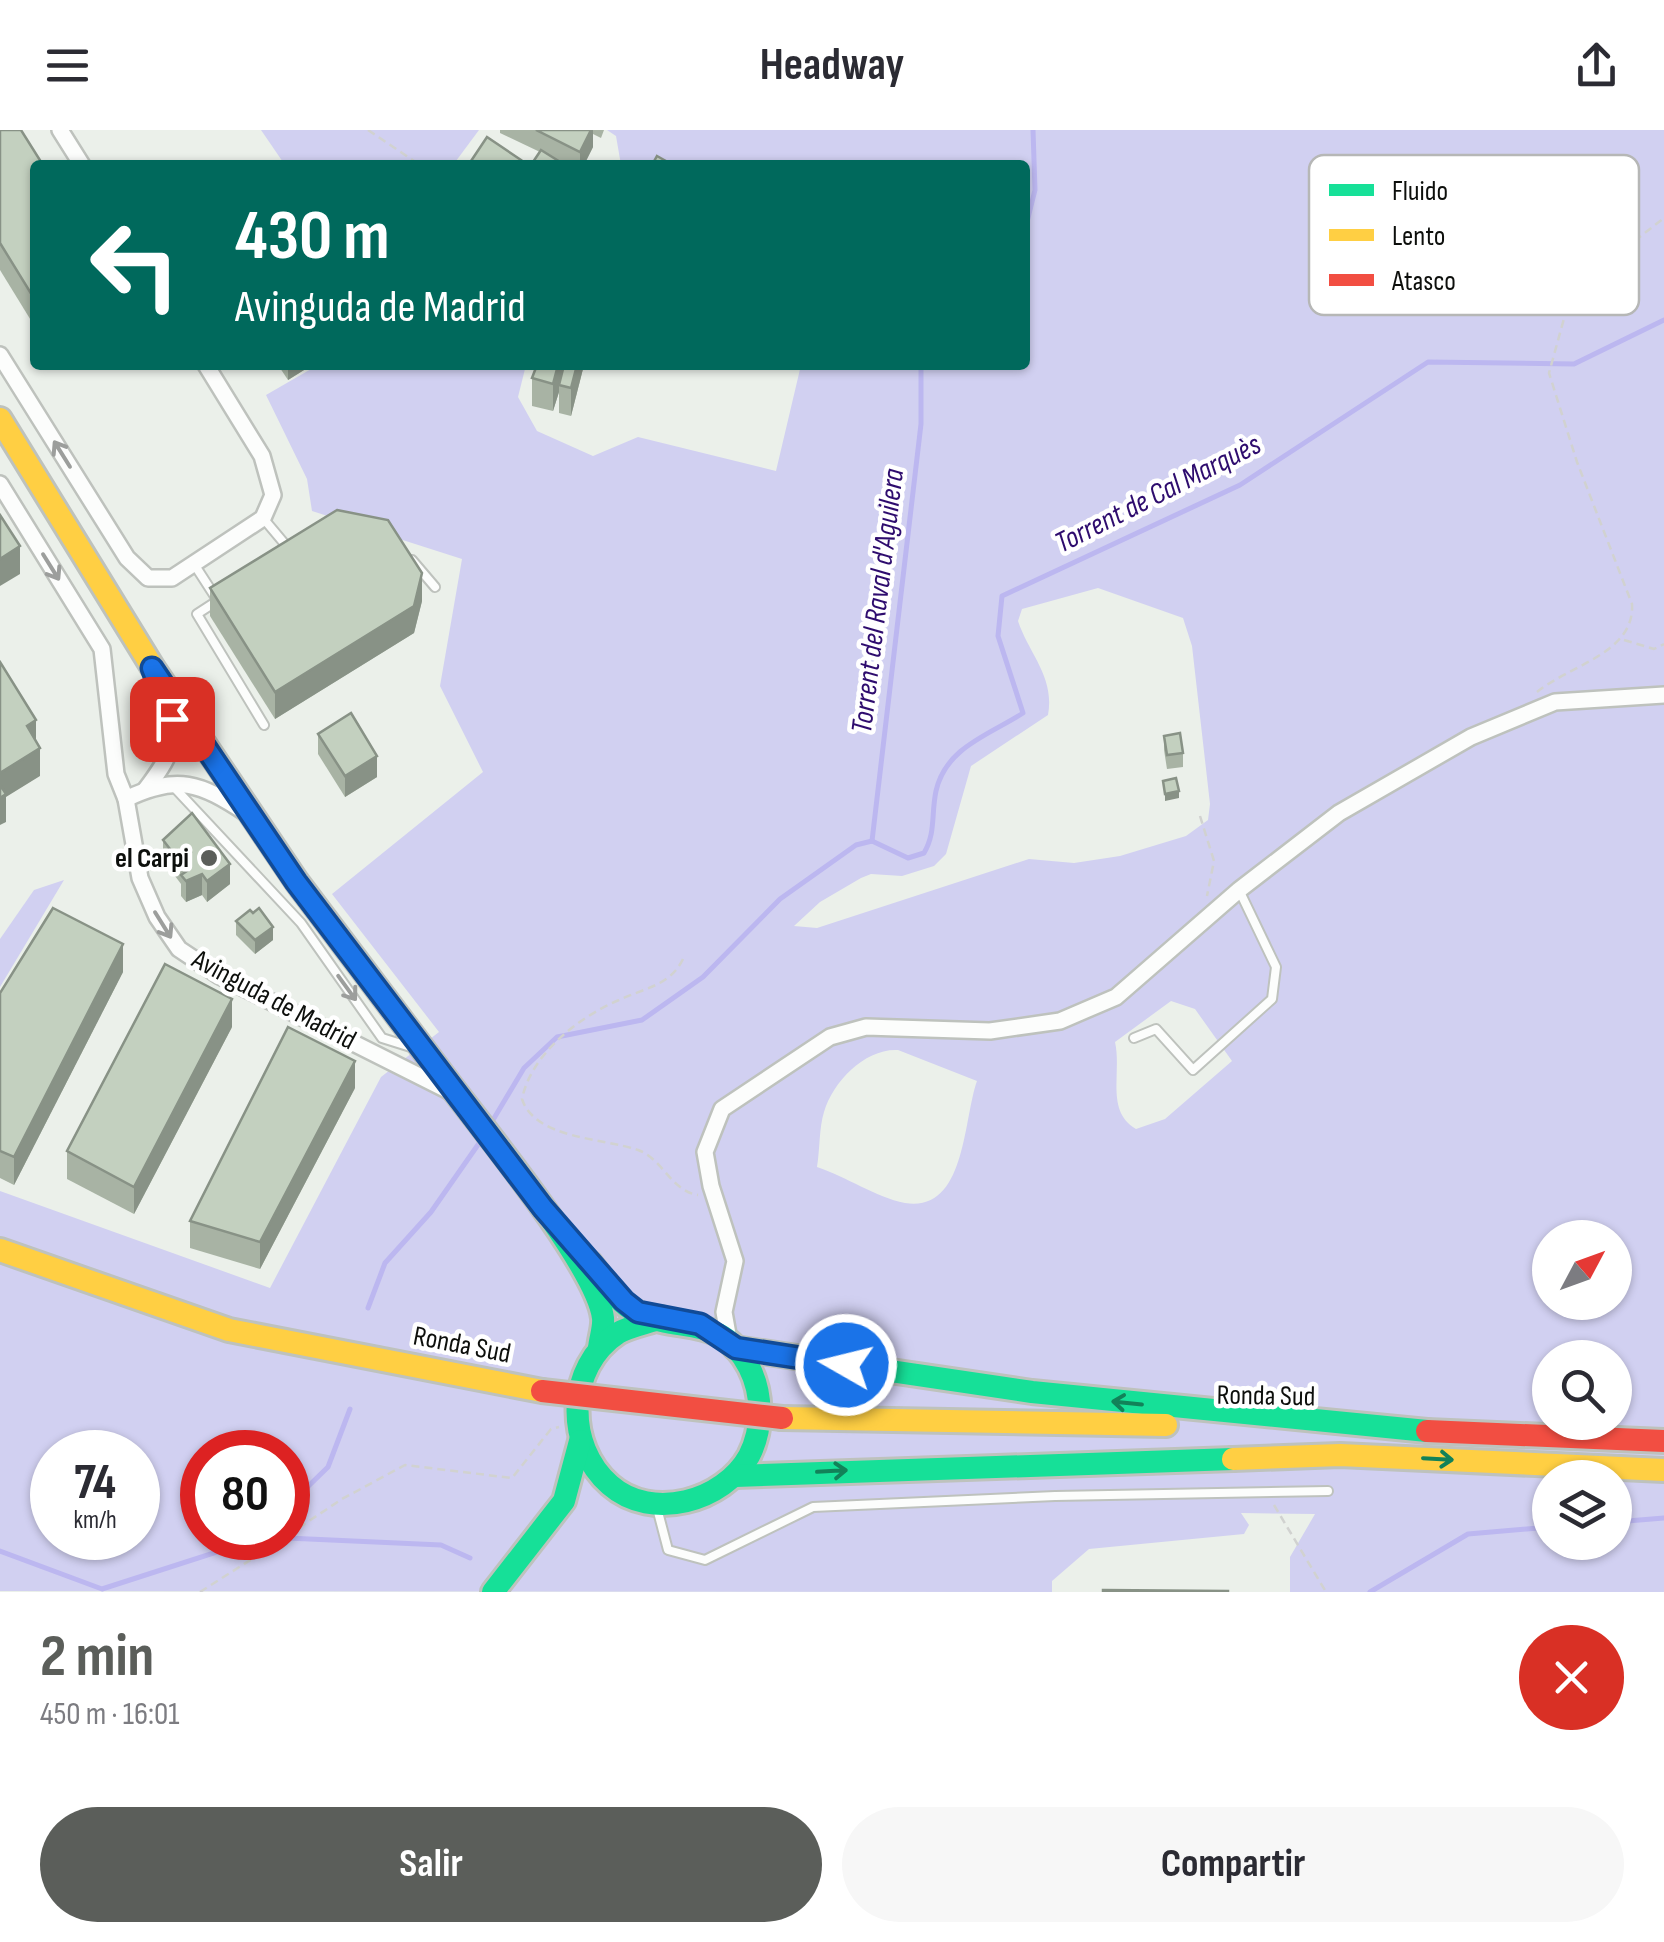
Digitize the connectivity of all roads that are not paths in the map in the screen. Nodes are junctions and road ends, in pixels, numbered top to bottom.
1 (60, 130) edge
2 (79, 160) edge
3 (0, 355) edge
4 (209, 370) edge
5 (0, 418) edge
6 (0, 484) edge
7 (263, 518) junction
8 (308, 542) edge
9 (399, 544) edge
10 (292, 552) junction
11 (277, 562) edge
12 (194, 564) junction
13 (436, 587) dead end
14 (233, 591) edge
15 (218, 601) junction
16 (152, 668) junction
17 (1664, 695) edge
18 (264, 725) dead end
19 (169, 782) junction
20 (146, 789) junction
21 (126, 799) junction
22 (252, 816) junction
23 (1239, 890) junction
24 (1134, 1038) dead end
25 (425, 1050) junction
26 (460, 1096) junction
27 (543, 1208) junction
28 (0, 1250) edge
29 (727, 1298) junction
30 (661, 1318) junction
31 (690, 1322) junction
32 (733, 1346) junction
33 (599, 1348) junction
34 (926, 1424) junction
35 (1364, 1428) junction
36 (577, 1431) junction
37 (1664, 1441) edge
38 (1340, 1455) junction
39 (1664, 1470) edge
40 (735, 1476) junction
41 (614, 1488) junction
42 (1328, 1491) dead end
43 (564, 1501) junction
44 (656, 1504) junction
45 (493, 1592) edge

1 - 2 street
12 -> 3 street
4 - 7 street
5 - 16 main road
6 -> 21 street, Avinguda de Madrid
7 - 10 lane
7 - 12 street
8 - 10 lane
9 - 13 lane
10 - 11 lane
12 - 15 lane
14 - 15 lane
15 - 18 lane
16 - 20 street
16 - 22 main road
17 - 23 street
19 - 20 street
19 - 22 street
19 -> 25 lane
20 - 21 street
21 -> 26 street, Avinguda de Madrid
22 - 25 main road
23 - 24 lane
23 - 29 street
25 - 26 main road
26 - 27 main road
27 - 30 main road
27 - 33 main road
28 - 34 main road, Ronda Sud, bridge
29 - 31 street
29 - 32 street
30 - 31 main road
30 - 33 main road
31 - 32 main road
35 -> 32 main road
32 - 40 main road
33 - 36 main road
34 - 35 main road, Ronda Sud
34 - 38 main road, Ronda Sud
35 - 37 main road
36 - 41 main road
36 - 43 main road
38 -> 39 main road
40 -> 38 main road
40 - 44 main road
41 - 43 main road
41 - 44 main road
42 - 44 lane
43 - 45 main road

